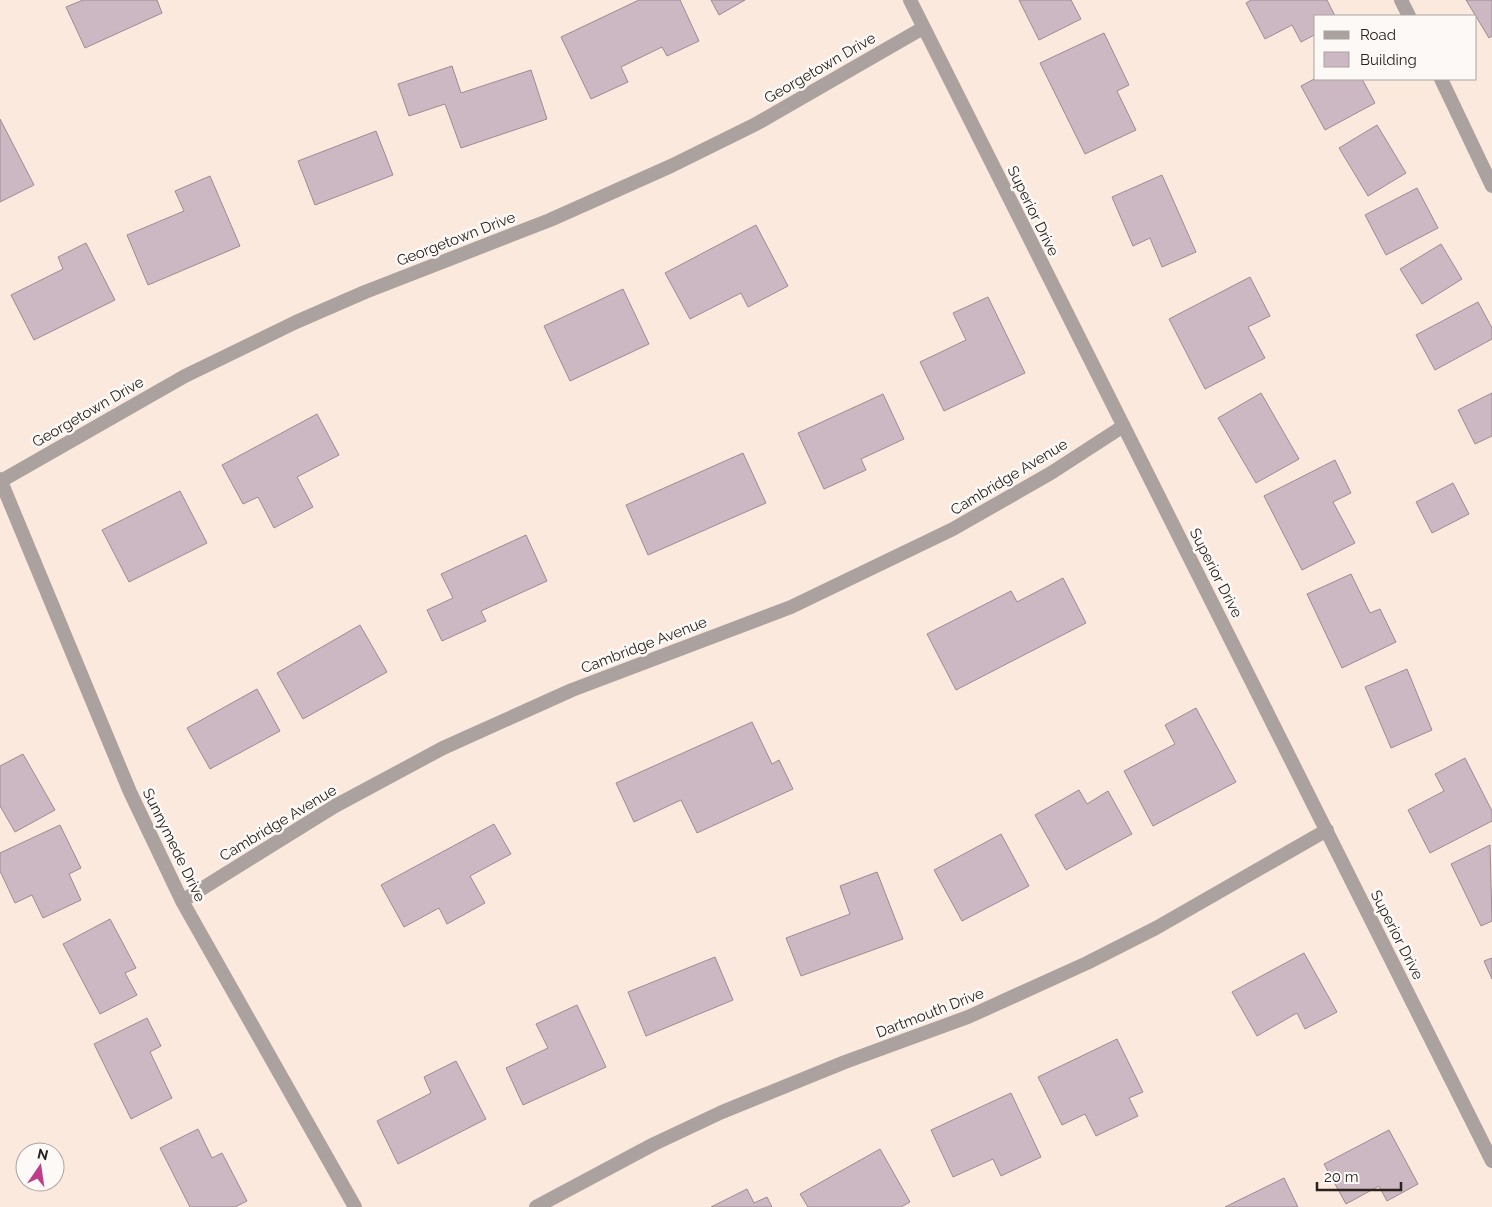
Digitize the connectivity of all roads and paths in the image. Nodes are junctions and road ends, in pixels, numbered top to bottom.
1 (910, 0) edge
2 (1401, 0) edge
3 (1408, 15) edge
4 (924, 28) junction
5 (1441, 80) edge
6 (1492, 186) edge
7 (1122, 427) junction
8 (0, 480) edge
9 (1327, 830) junction
10 (182, 901) junction
11 (1492, 1161) edge
12 (355, 1207) edge
13 (536, 1207) edge

1 - 4 street, Superior Drive
2 - 3 street
4 - 7 street, Superior Drive
4 - 8 street, Georgetown Drive
5 - 6 street
7 - 9 street, Superior Drive
7 - 10 street, Cambridge Avenue
8 - 10 street, Sunnymede Drive
9 - 11 street, Superior Drive
9 - 13 street, Dartmouth Drive
10 - 12 street, Sunnymede Drive

